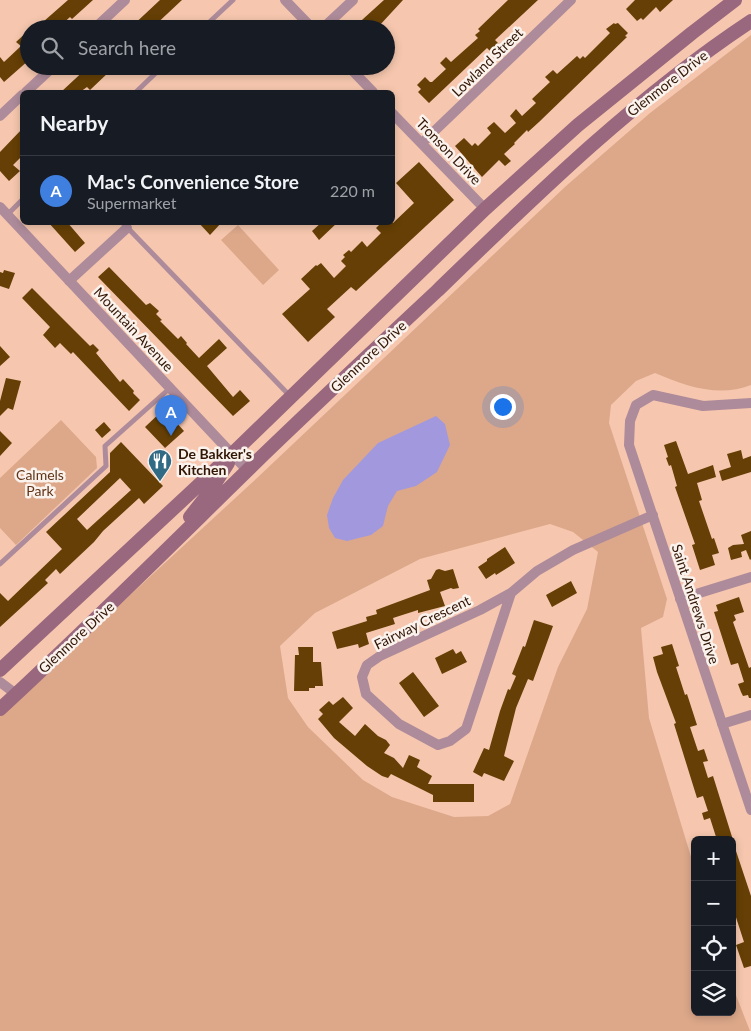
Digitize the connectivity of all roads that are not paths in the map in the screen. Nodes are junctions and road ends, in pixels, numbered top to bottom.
1 (125, 0) edge
2 (233, 0) edge
3 (285, 0) edge
4 (352, 0) edge
5 (571, 0) edge
6 (736, 0) edge
7 (751, 14) edge
8 (104, 20) edge
9 (212, 20) edge
10 (304, 20) edge
11 (331, 20) edge
12 (751, 21) edge
13 (718, 42) junction
14 (44, 75) edge
15 (154, 75) edge
16 (357, 75) edge
17 (28, 90) edge
18 (138, 90) edge
19 (371, 90) edge
20 (20, 97) edge
21 (0, 116) edge
22 (395, 116) edge
23 (422, 143) junction
24 (20, 202) edge
25 (485, 209) junction
26 (2, 215) edge
27 (124, 225) edge
28 (69, 281) junction
29 (170, 388) junction
30 (290, 396) junction
31 (751, 403) edge
32 (232, 454) junction
33 (248, 471) junction
34 (653, 515) junction
35 (0, 564) edge
36 (151, 567) junction
37 (751, 577) edge
38 (511, 593) junction
39 (680, 599) junction
40 (0, 670) edge
41 (0, 682) edge
42 (16, 694) junction
43 (0, 708) edge
44 (751, 714) edge
45 (722, 724) junction
46 (751, 810) edge

1 - 8 street
2 - 9 lane
3 - 10 street
4 - 11 street
5 - 23 street, Lowland Street
6 - 25 main road, Glenmore Drive
7 - 13 main road
12 - 13 main road, Glenmore Drive
13 - 33 main road, Glenmore Drive
14 - 17 street
15 - 18 lane
16 - 19 street
20 - 21 street
22 - 23 street, Tronson Drive
23 - 25 street, Tronson Drive
24 - 26 lane
25 - 30 main road, Glenmore Drive
26 - 28 street, Mountain Avenue
27 - 28 street
27 - 30 lane
28 - 29 street, Mountain Avenue
29 - 32 street, Mountain Avenue
29 - 35 lane
30 - 32 main road, Glenmore Drive
31 - 34 street, Saint Andrews Drive
32 - 33 street, Mountain Avenue
32 - 36 main road
32 - 40 main road, Glenmore Drive
33 - 36 main road, Glenmore Drive
34 - 38 street, Fairway Crescent
34 - 39 street, Saint Andrews Drive
36 - 42 main road, Glenmore Drive
37 - 39 street
38 - 38 street, Fairway Crescent
39 - 45 street, Saint Andrews Drive
41 - 42 street
42 - 43 main road, Glenmore Drive
44 - 45 street
45 - 46 street, Saint Andrews Drive

